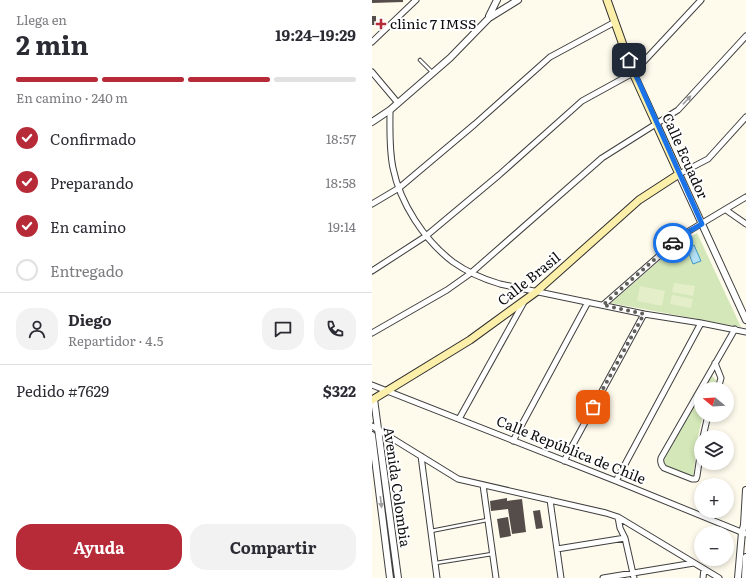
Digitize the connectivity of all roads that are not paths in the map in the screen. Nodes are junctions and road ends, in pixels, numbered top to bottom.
1 (416, 0) edge
2 (497, 0) edge
3 (518, 0) edge
4 (607, 0) edge
5 (701, 0) edge
6 (489, 18) junction
7 (614, 22) junction
8 (746, 36) edge
9 (372, 42) edge
10 (420, 60) dead end
11 (372, 72) edge
12 (433, 73) junction
13 (634, 73) junction
14 (398, 103) junction
15 (390, 110) junction
16 (746, 118) edge
17 (372, 122) edge
18 (656, 122) junction
19 (679, 174) junction
20 (399, 188) junction
21 (746, 197) edge
22 (372, 204) edge
23 (726, 210) junction
24 (702, 224) junction
25 (746, 224) edge
26 (426, 236) junction
27 (372, 271) edge
28 (471, 273) junction
29 (536, 292) junction
30 (524, 301) junction
31 (588, 302) junction
32 (603, 305) junction
33 (644, 314) junction
34 (746, 320) edge
35 (701, 323) junction
36 (735, 329) junction
37 (746, 332) edge
38 (372, 334) edge
39 (715, 362) junction
40 (720, 382) edge
41 (372, 385) edge
42 (386, 391) junction
43 (373, 399) edge
44 (460, 419) junction
45 (375, 428) edge
46 (372, 435) edge
47 (513, 441) junction
48 (421, 456) junction
49 (564, 461) junction
50 (698, 470) edge
51 (616, 481) junction
52 (483, 486) junction
53 (746, 491) edge
54 (550, 500) junction
55 (618, 517) junction
56 (488, 520) junction
57 (744, 530) edge
58 (431, 531) junction
59 (626, 538) junction
60 (557, 549) junction
61 (493, 554) junction
62 (746, 557) edge
63 (435, 563) junction
64 (694, 563) joint
65 (699, 566) edge
66 (704, 569) junction
67 (634, 575) edge
68 (390, 578) edge
69 (398, 578) edge
70 (437, 578) edge
71 (496, 578) edge
72 (561, 578) edge
73 (603, 578) edge
74 (703, 578) edge
75 (719, 578) edge
76 (738, 578) edge
77 (745, 578) edge

1 - 9 street
2 - 6 street
3 - 6 street
4 - 7 main road, Calle Ecuador
5 - 13 street
6 - 12 street
7 - 13 main road, Calle Ecuador
7 - 20 street
18 -> 8 street
10 - 12 lane
11 - 14 street
12 - 14 street
13 - 18 main road, Calle Ecuador
13 - 26 street
14 - 15 street
15 - 17 street
15 - 20 street
16 - 19 street
18 - 19 main road, Calle Ecuador
18 - 28 street
19 - 24 street, Calle Ecuador
19 - 29 main road, Calle Brasil
20 - 22 street
20 - 26 street
21 - 23 street
23 - 24 street
23 - 25 street
24 - 32 street
24 - 34 street, Calle Ecuador
26 - 27 street
26 - 28 street
28 - 29 street
28 - 38 street
29 - 30 main road, Calle Brasil
29 - 31 street
30 - 42 main road, Calle Brasil
30 - 44 street
31 - 32 street
31 - 47 street
32 - 33 street
33 - 35 street
33 - 49 street
35 - 36 street
35 - 51 street
36 - 37 street
36 - 39 street
39 - 40 street
39 - 50 street
41 - 42 street, Calle República de Chile
42 - 43 main road, Calle Brasil
42 - 44 street, Calle República de Chile
43 - 45 street, Avenida Colombia
44 - 47 street, Calle República de Chile
45 - 48 street
45 - 69 street, Avenida Colombia
46 -> 68 street, Avenida Colombia
47 - 49 street, Calle República de Chile
48 - 52 street
48 - 58 street
49 - 51 street, Calle República de Chile
51 - 57 street, Calle República de Chile
52 - 54 street
52 - 56 street
53 - 57 street
54 - 55 street
54 - 60 street
55 - 59 street
55 - 64 street
56 - 58 lane
56 - 61 street
57 - 76 street
58 - 63 street
59 - 60 street
59 - 67 street
60 - 72 street
61 - 63 lane
61 - 71 street
62 - 77 street
63 - 70 street
64 - 67 street
65 - 66 street
66 - 74 street
66 - 75 street
67 - 73 street

